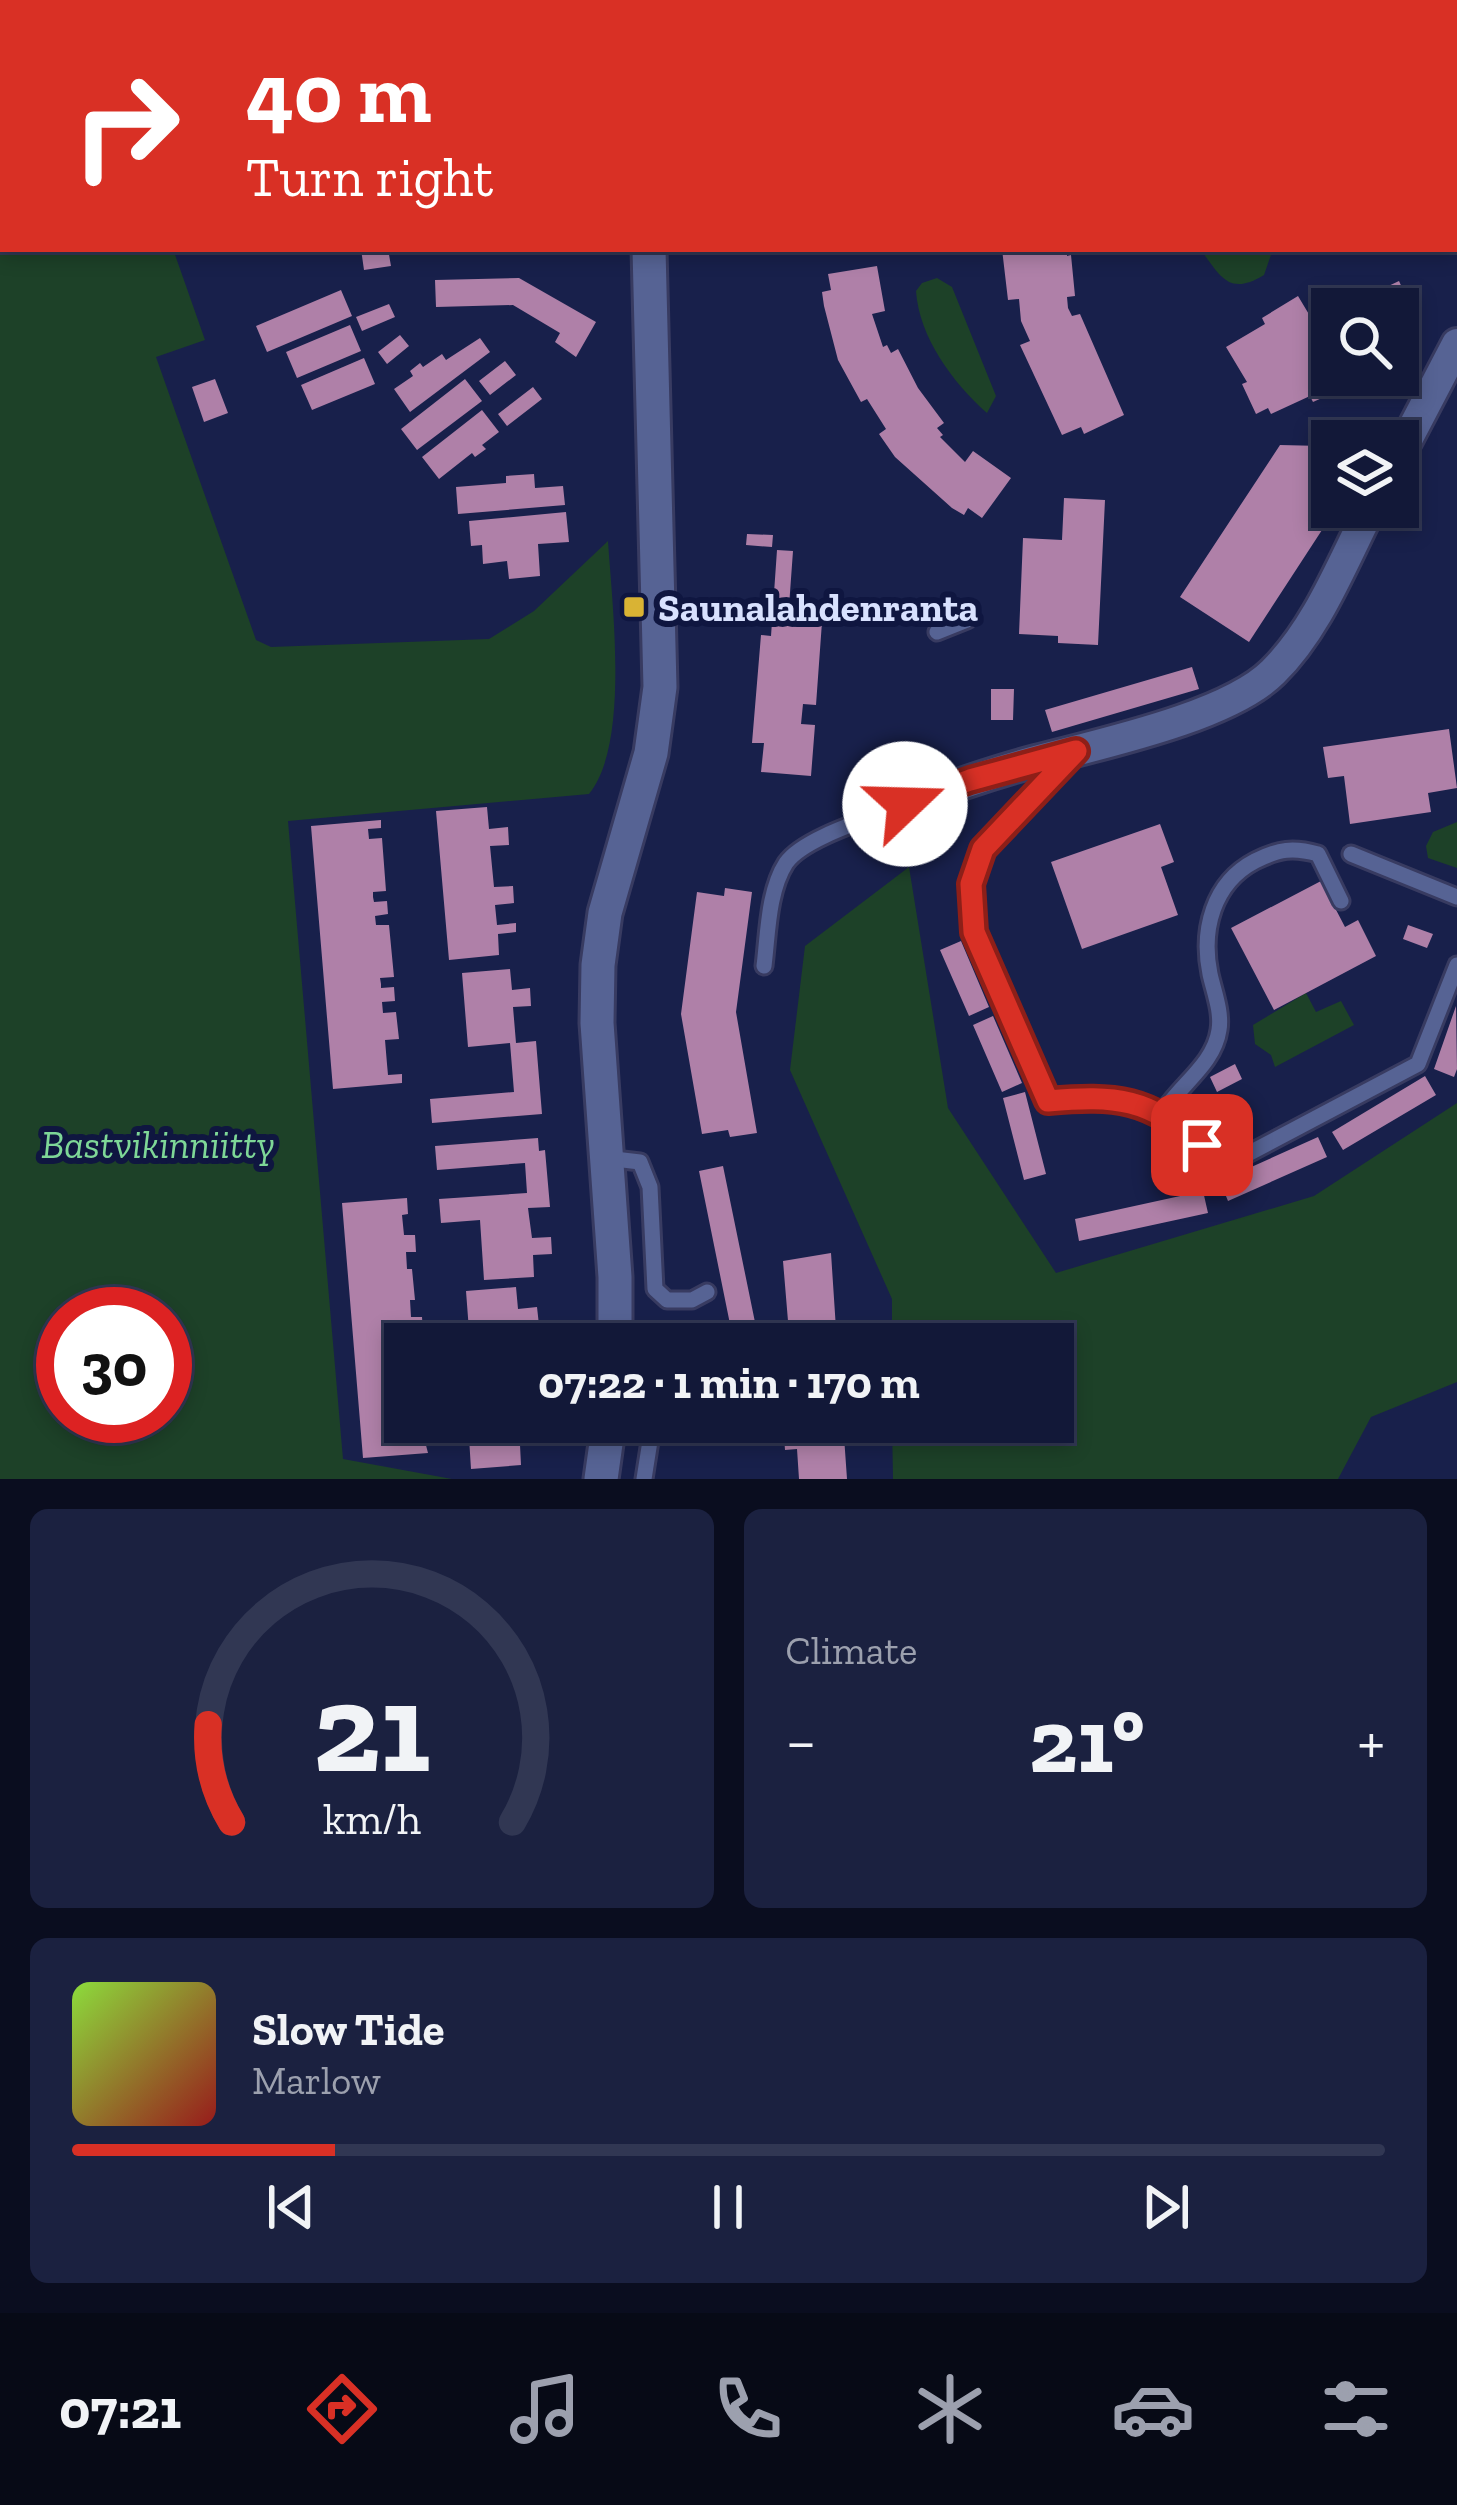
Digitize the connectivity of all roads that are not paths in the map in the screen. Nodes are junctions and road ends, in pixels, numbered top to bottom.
1 (649, 252) edge
2 (1457, 344) edge
3 (1417, 420) edge
4 (1360, 528) edge
5 (967, 620) dead end
6 (938, 632) dead end
7 (1076, 751) junction
8 (905, 804) joint
9 (1351, 854) dead end
10 (1457, 897) edge
11 (1341, 901) dead end
12 (1457, 965) edge
13 (764, 966) dead end
14 (1161, 1115) junction
15 (606, 1158) junction
16 (707, 1292) dead end
17 (614, 1323) edge
18 (607, 1443) edge
19 (650, 1443) edge
20 (601, 1479) edge
21 (644, 1479) edge

1 - 15 street
2 - 3 street
4 - 7 street
5 - 6 lane
7 - 8 street
7 - 14 lane
8 - 13 lane
9 - 10 lane
11 - 14 lane
12 - 14 lane
15 - 16 lane
15 - 17 street
18 - 20 street
19 - 21 lane

